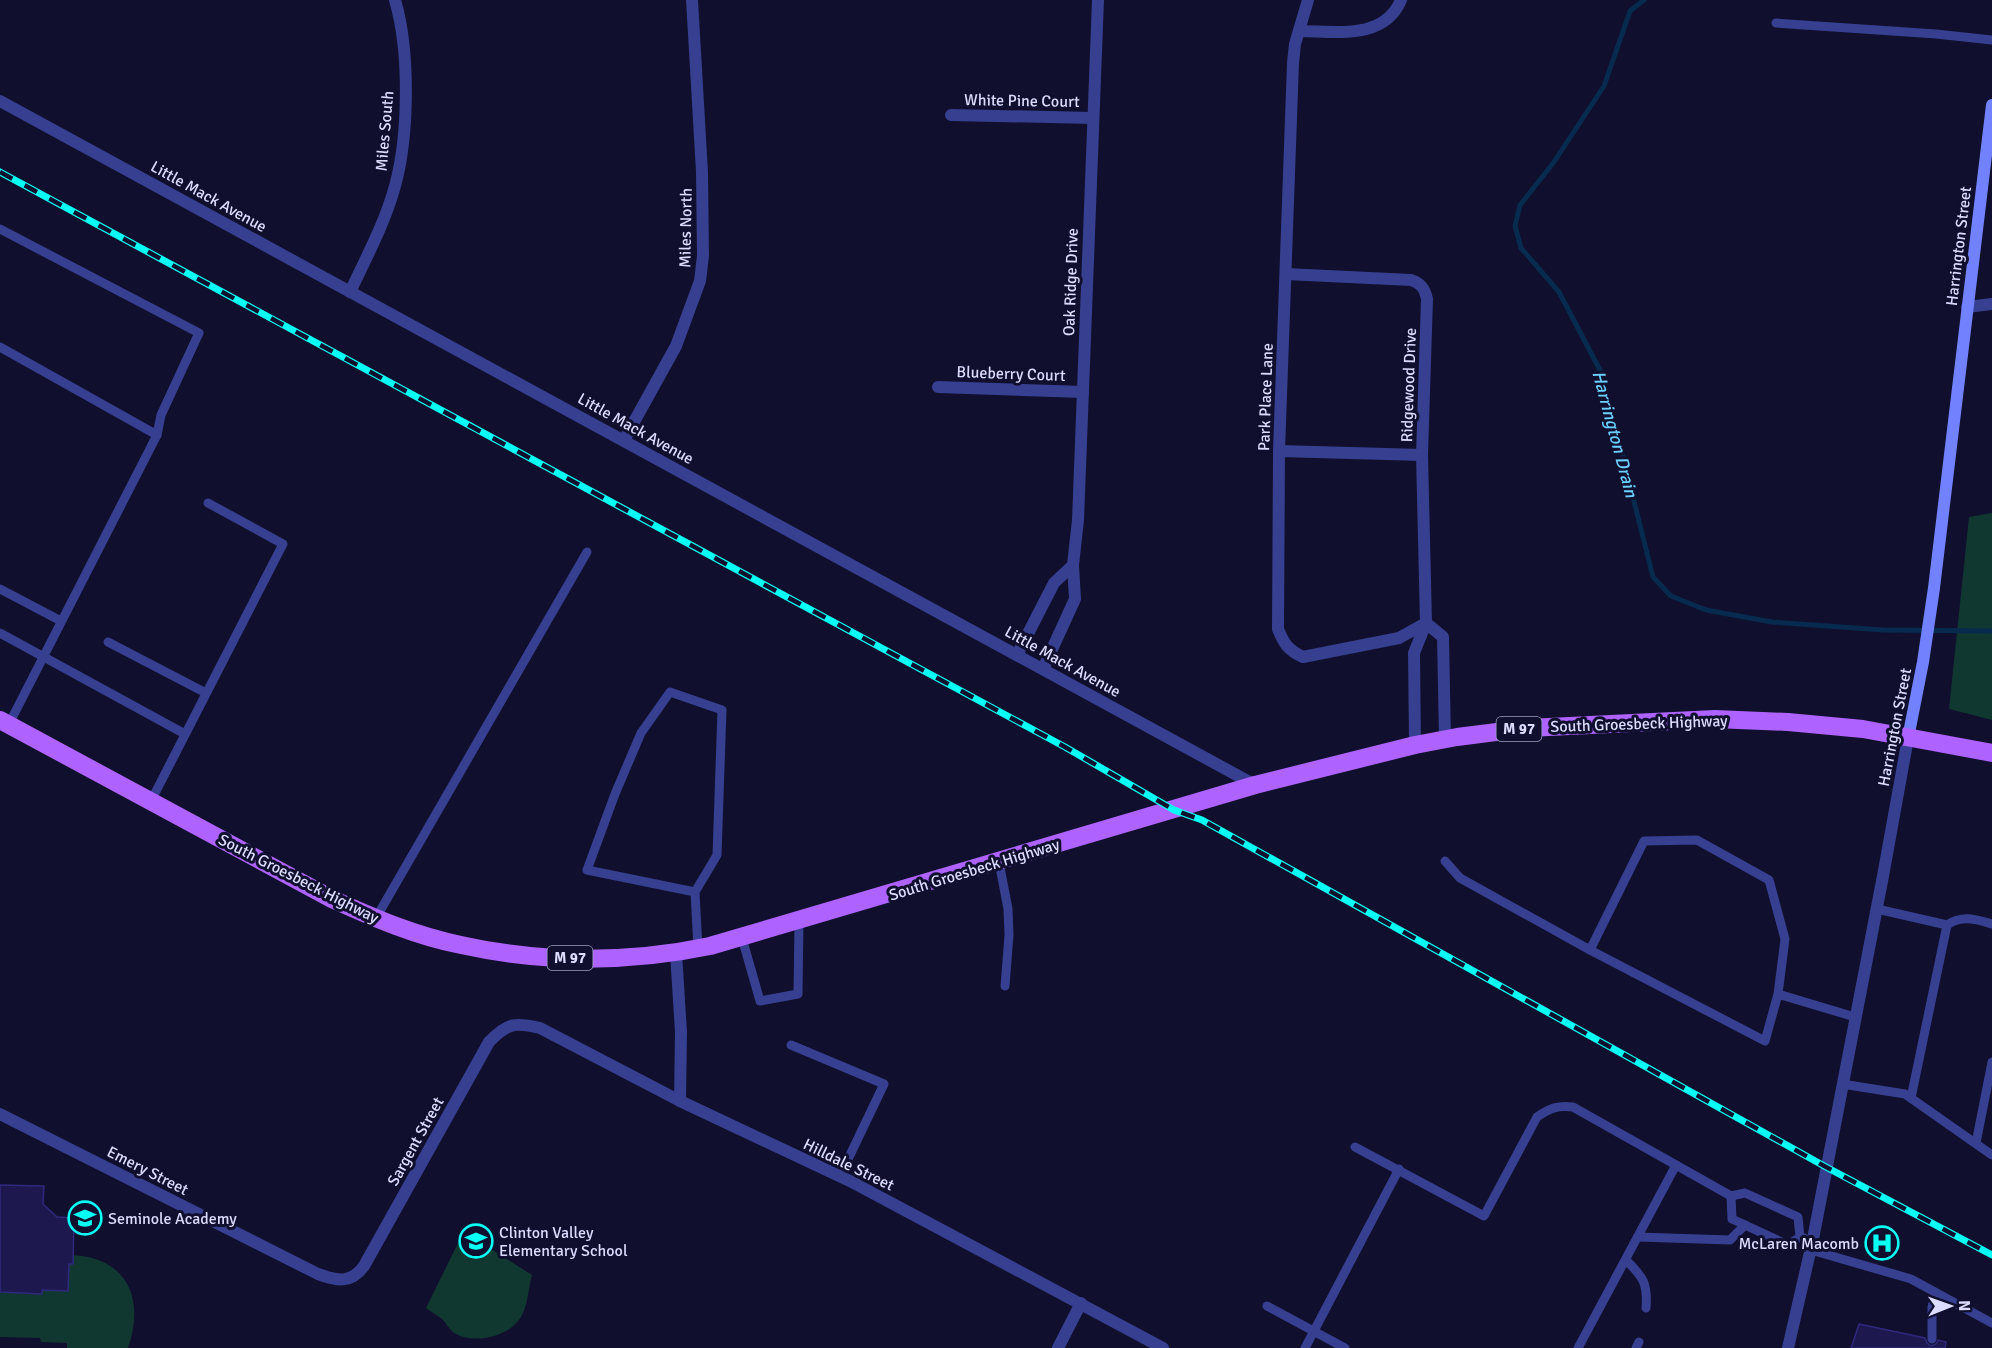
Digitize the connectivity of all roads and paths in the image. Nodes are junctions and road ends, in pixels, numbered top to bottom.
1 (395, 0) edge
2 (692, 0) edge
3 (1098, 0) edge
4 (1308, 0) edge
5 (1401, 0) edge
6 (1776, 23) dead end
7 (1299, 31) junction
8 (1992, 40) edge
9 (0, 102) edge
10 (1992, 105) edge
11 (951, 115) dead end
12 (1093, 118) junction
13 (0, 229) edge
14 (1286, 274) junction
15 (350, 292) junction
16 (1992, 304) edge
17 (1967, 307) junction
18 (0, 347) edge
19 (938, 387) dead end
20 (1083, 392) junction
21 (157, 435) junction
22 (624, 440) junction
23 (1279, 451) junction
24 (1422, 455) junction
25 (208, 503) dead end
26 (587, 552) dead end
27 (1072, 565) junction
28 (0, 589) edge
29 (61, 621) junction
30 (1426, 623) junction
31 (0, 633) edge
32 (108, 642) dead end
33 (1017, 655) junction
34 (43, 657) junction
35 (1043, 669) junction
36 (206, 693) junction
37 (4, 722) edge
38 (185, 734) junction
39 (1908, 738) junction
40 (1445, 740) junction
41 (1415, 745) junction
42 (1992, 753) edge
43 (1255, 785) junction
44 (151, 801) junction
45 (1445, 861) dead end
46 (999, 862) junction
47 (695, 892) junction
48 (1877, 909) junction
49 (376, 918) junction
50 (799, 921) junction
51 (1992, 924) edge
52 (1947, 925) junction
53 (742, 938) junction
54 (698, 949) junction
55 (1590, 950) junction
56 (676, 953) junction
57 (1005, 986) dead end
58 (1778, 994) junction
59 (1855, 1017) junction
60 (515, 1024) joint
61 (791, 1045) dead end
62 (1992, 1062) edge
63 (1842, 1084) junction
64 (1911, 1098) junction
65 (680, 1101) junction
66 (0, 1114) edge
67 (1976, 1143) junction
68 (1355, 1147) dead end
69 (1992, 1155) edge
70 (1676, 1165) junction
71 (1399, 1169) junction
72 (840, 1176) junction
73 (1731, 1196) junction
74 (1745, 1225) junction
75 (1638, 1237) junction
76 (1800, 1237) junction
77 (1812, 1245) junction
78 (1626, 1260) junction
79 (348, 1279) joint
80 (1936, 1293) junction
81 (1081, 1303) junction
82 (1267, 1306) dead end
83 (1646, 1308) dead end
84 (1992, 1323) edge
85 (1314, 1332) junction
86 (1932, 1339) dead end
87 (1058, 1348) edge
88 (1163, 1348) edge
89 (1305, 1348) edge
90 (1344, 1348) edge
91 (1578, 1348) edge
92 (1788, 1348) edge

1 - 15 street, Miles South
2 - 22 street, Miles North
3 - 12 street, Oak Ridge Drive
4 - 7 street, Park Place Lane
5 - 7 street
6 - 8 lane
7 - 14 street, Park Place Lane
9 - 15 street, Little Mack Avenue
10 - 17 street, Harrington Street
11 - 12 street, White Pine Court
12 - 20 street, Oak Ridge Drive
13 - 21 lane
14 - 23 street, Park Place Lane
14 - 24 street, Ridgewood Drive
15 - 22 street, Little Mack Avenue
16 - 17 street
17 - 39 street, Harrington Street
18 - 21 lane
19 - 20 street, Blueberry Court
20 - 27 street, Oak Ridge Drive
21 - 29 lane
22 - 33 street, Little Mack Avenue
23 - 24 street
23 - 30 street, Park Place Lane
24 - 30 street, Ridgewood Drive
25 - 36 lane
26 - 49 lane
27 - 33 street
27 - 35 street, Oak Ridge Drive
28 - 29 lane
29 - 34 lane
30 - 40 street
30 - 41 street, Ridgewood Drive
31 - 34 lane
32 - 36 lane
33 - 35 street, Little Mack Avenue
34 - 37 lane
34 - 38 lane
35 - 43 street, Little Mack Avenue
36 - 38 lane
37 - 44 main road, South Groesbeck Highway / M 97
38 - 44 lane
39 - 40 main road, South Groesbeck Highway / M 97
39 - 42 main road, South Groesbeck Highway / M 97
39 - 48 street, Harrington Street
40 - 41 main road, South Groesbeck Highway / M 97
41 - 43 main road, South Groesbeck Highway / M 97
43 - 46 main road, South Groesbeck Highway / M 97
44 - 49 main road, South Groesbeck Highway / M 97
45 - 55 lane
46 - 50 main road, South Groesbeck Highway / M 97
46 - 57 lane
47 - 47 lane
47 - 54 lane
48 - 52 lane
48 - 59 street, Harrington Street
49 - 56 main road, South Groesbeck Highway / M 97
50 - 53 main road, South Groesbeck Highway / M 97
50 - 53 lane
51 - 52 lane
52 - 64 lane
53 - 54 main road, South Groesbeck Highway / M 97
54 - 56 main road, South Groesbeck Highway / M 97
55 - 58 lane
55 - 58 lane
56 - 65 street
58 - 59 lane
59 - 63 street, Harrington Street
60 - 65 street, Hilldale Street
60 - 79 street, Sargent Street
61 - 72 lane
62 - 67 lane
63 - 64 lane
63 - 77 street, Harrington Street
64 - 67 lane
65 - 72 street, Hilldale Street
66 - 79 street, Emery Street
67 - 69 lane
68 - 71 lane
70 - 71 lane
70 - 73 lane
70 - 75 lane
71 - 85 lane
72 - 81 street, Hilldale Street
73 - 74 lane
73 - 76 lane
74 - 75 lane
74 - 76 lane
75 - 78 lane
76 - 77 lane
77 - 80 lane
77 - 92 street, Harrington Street
78 - 83 lane
78 - 91 lane
80 - 84 lane
80 - 86 lane
81 - 87 street
81 - 88 street, Hilldale Street
82 - 85 lane
85 - 89 lane
85 - 90 lane

